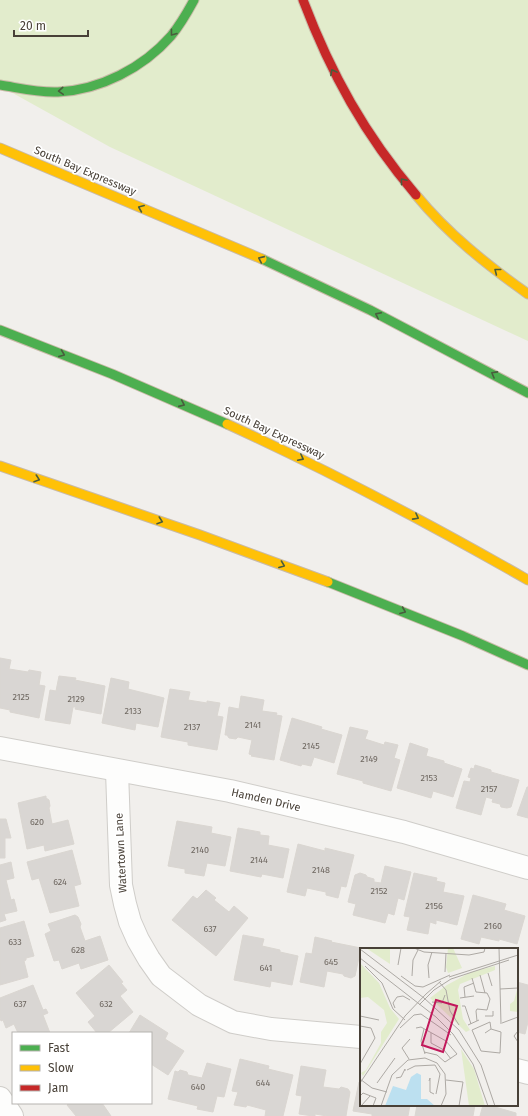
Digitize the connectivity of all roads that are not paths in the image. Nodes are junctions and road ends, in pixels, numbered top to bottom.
1 (194, 0) edge
2 (303, 0) edge
3 (0, 85) edge
4 (0, 148) edge
5 (528, 294) edge
6 (0, 330) edge
7 (0, 334) edge
8 (36, 343) junction
9 (528, 393) edge
10 (0, 466) edge
11 (528, 580) edge
12 (528, 665) edge
13 (0, 748) edge
14 (118, 771) junction
15 (528, 868) edge
16 (360, 1037) edge
17 (518, 1070) edge
18 (528, 1073) edge
19 (0, 1098) edge
20 (12, 1116) edge

1 -> 3 highway
5 -> 2 highway
9 -> 4 highway, South Bay Expressway
6 - 8 highway, South Bay Expressway
7 - 8 highway
8 -> 11 highway, South Bay Expressway
10 -> 12 highway
13 - 14 street, Hamden Drive
14 - 15 street, Hamden Drive
14 - 16 street, Watertown Lane
17 - 18 street
19 - 20 street

